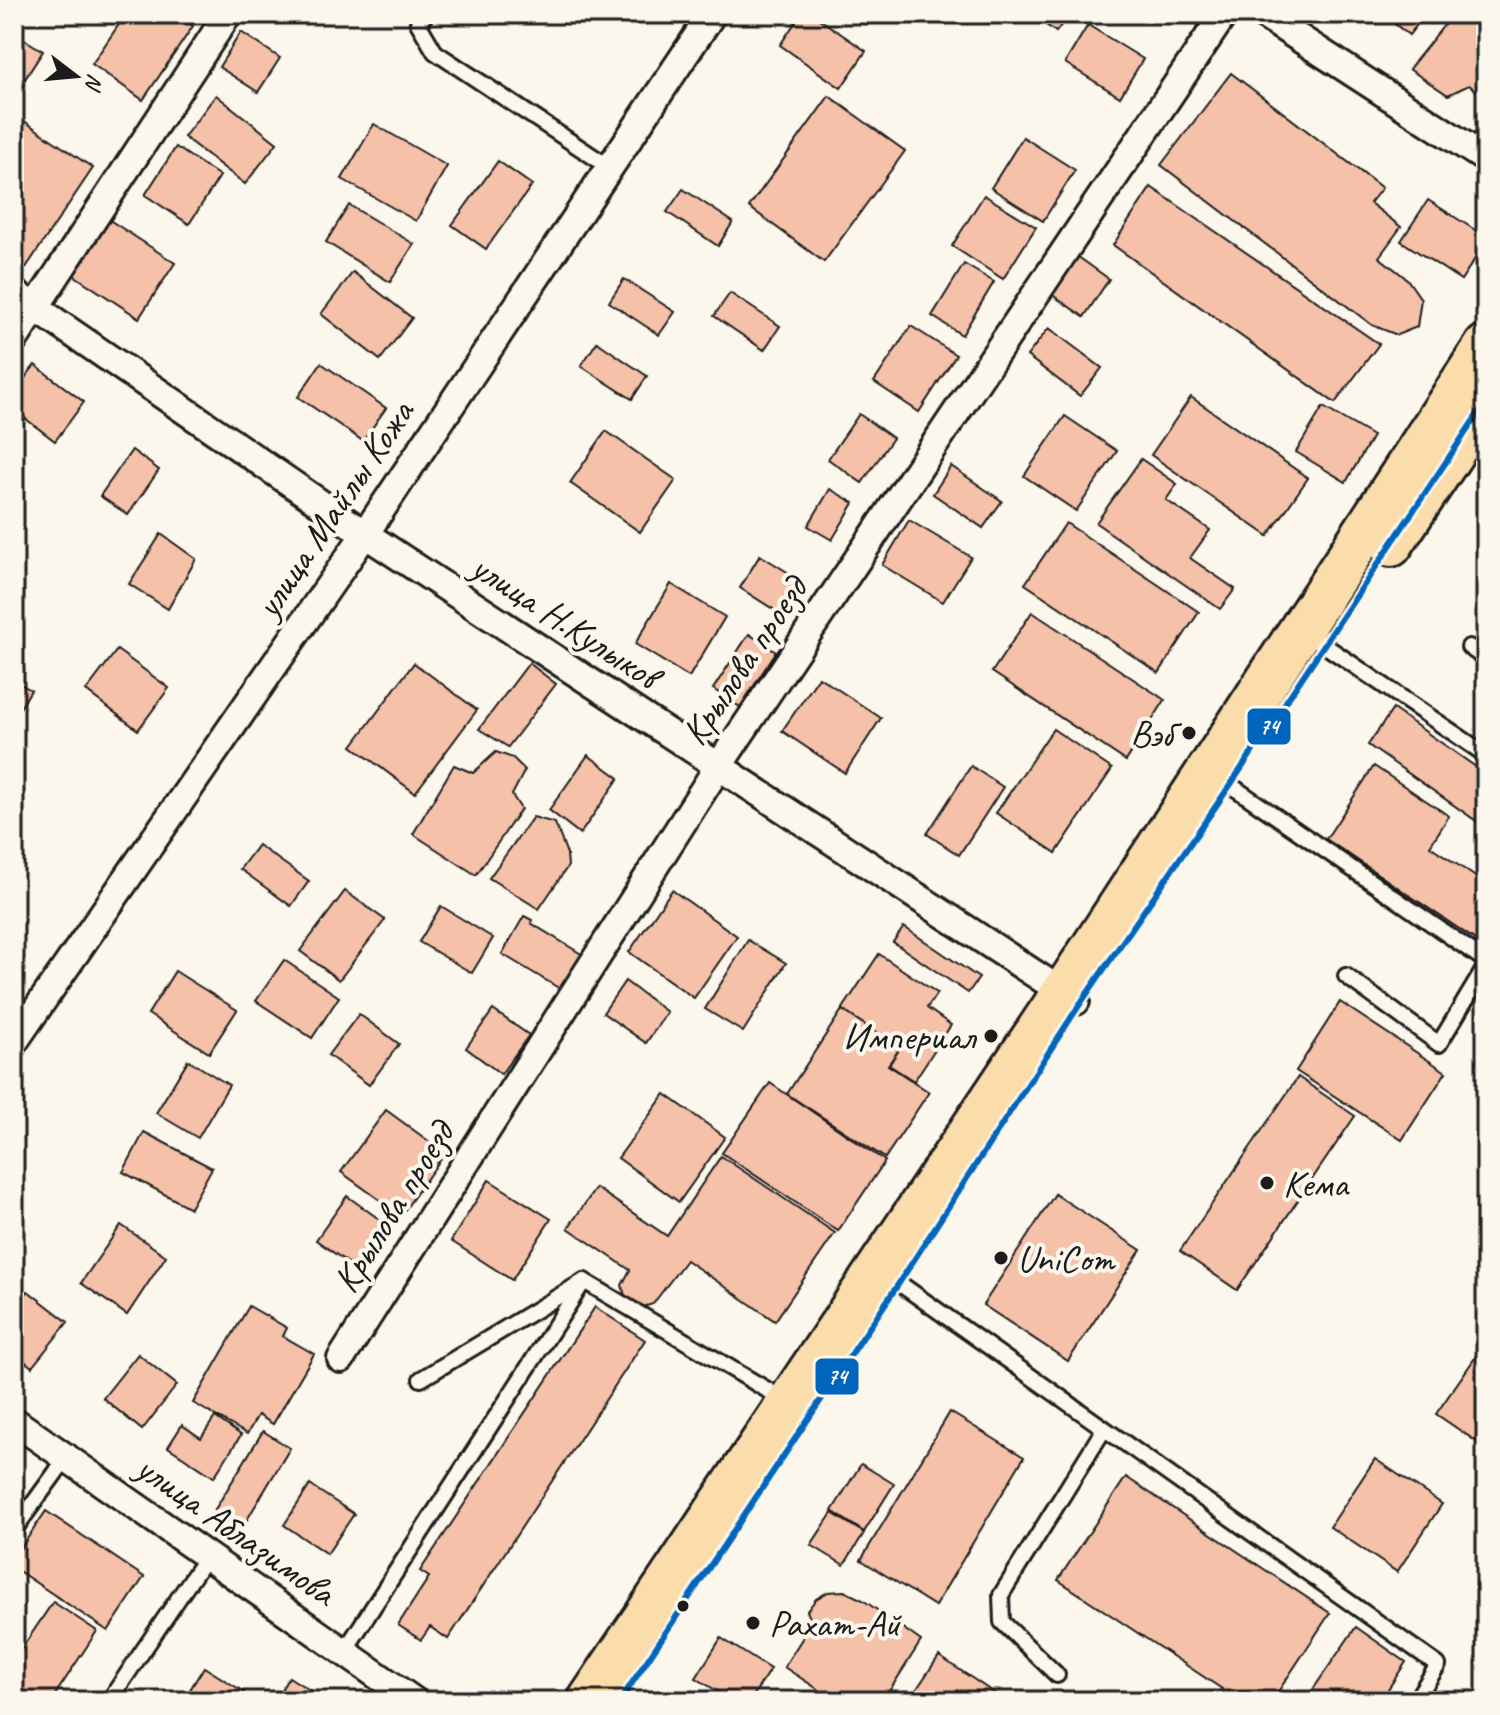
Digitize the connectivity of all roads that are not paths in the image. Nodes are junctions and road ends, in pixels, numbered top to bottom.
1 (228, 14) edge
2 (426, 14) edge
3 (1224, 14) edge
4 (1262, 14) edge
5 (709, 15) edge
6 (1486, 159) edge
7 (609, 167) junction
8 (25, 301) edge
9 (14, 340) edge
10 (1486, 346) edge
11 (1486, 402) edge
12 (365, 534) junction
13 (1313, 637) junction
14 (1469, 647) dead end
15 (1486, 659) edge
16 (1486, 755) edge
17 (718, 767) junction
18 (1220, 778) junction
19 (1486, 964) edge
20 (1346, 976) dead end
21 (1071, 998) junction
22 (14, 1042) edge
23 (889, 1276) junction
24 (584, 1281) junction
25 (341, 1359) dead end
26 (421, 1379) dead end
27 (789, 1403) junction
28 (14, 1421) edge
29 (1104, 1429) junction
30 (67, 1457) junction
31 (14, 1530) edge
32 (207, 1556) junction
33 (344, 1652) junction
34 (1057, 1675) dead end
35 (109, 1701) edge
36 (414, 1701) edge
37 (589, 1701) edge
38 (620, 1701) edge
39 (1415, 1701) edge

1 - 8 street
2 - 7 lane
3 - 17 street, Крылова проезд
4 - 6 street
5 - 7 street, улица Майлы Кожа
7 - 12 street, улица Майлы Кожа
8 - 9 street
8 - 12 street, улица Н.Кулыков
10 - 13 main road
11 - 13 main road
12 - 17 street, улица Н.Кулыков
12 - 22 street, улица Майлы Кожа
13 - 16 lane
13 - 18 main road
14 - 15 lane
17 - 21 street, улица Н.Кулыков
17 - 25 street, Крылова проезд
18 - 19 lane
18 - 21 main road
19 - 20 lane
21 - 23 main road
23 - 27 main road
23 - 29 lane
23 - 38 main road
24 - 26 lane
24 - 27 lane
24 - 33 lane
27 - 37 main road
28 - 30 street, улица Аблазимова
29 - 34 lane
29 - 39 lane
30 - 31 lane
30 - 32 street, улица Аблазимова
32 - 33 street, улица Аблазимова
32 - 35 lane
33 - 36 street, улица Аблазимова

